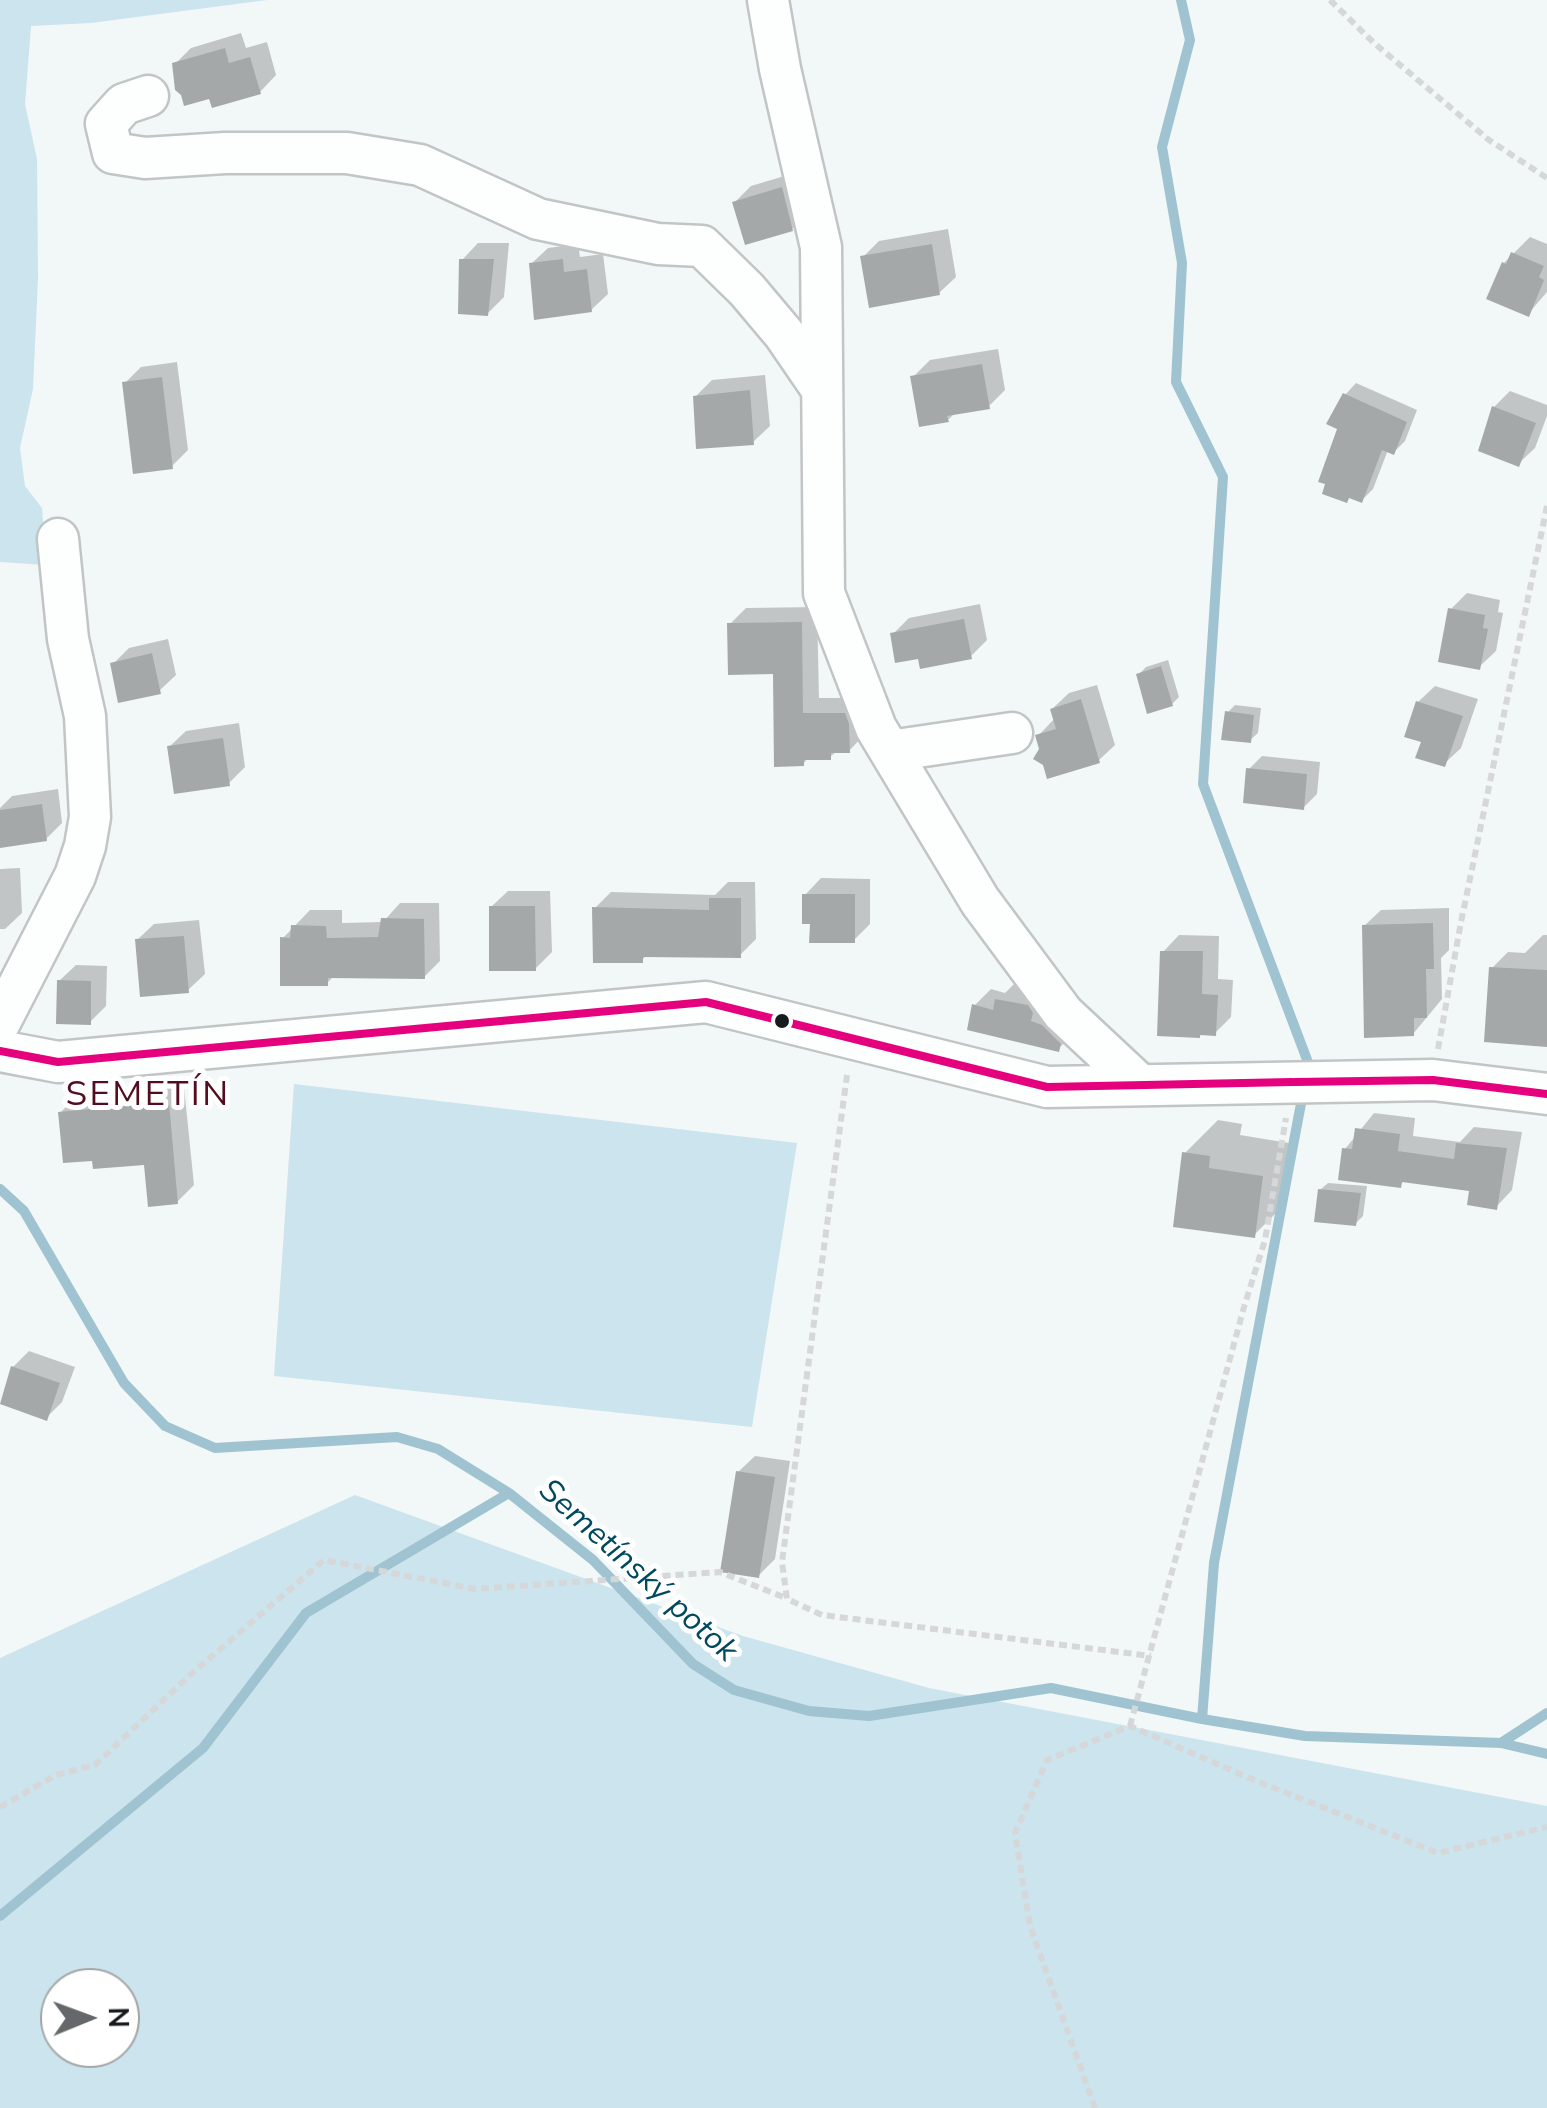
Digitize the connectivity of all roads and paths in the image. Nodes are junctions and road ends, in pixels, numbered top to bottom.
1 (768, 0) edge
2 (1330, 0) edge
3 (148, 96) dead end
4 (1547, 178) edge
5 (821, 388) junction
6 (1547, 506) edge
7 (58, 539) dead end
8 (1012, 732) dead end
9 (890, 751) junction
10 (0, 1022) edge
11 (852, 1038) junction
12 (0, 1051) edge
13 (1433, 1080) junction
14 (1305, 1082) junction
15 (1140, 1085) junction
16 (1547, 1094) edge
17 (787, 1598) junction
18 (1151, 1656) junction
19 (1130, 1726) junction
20 (0, 1807) edge
21 (1547, 1827) edge
22 (1095, 2108) edge

1 - 5 street
2 - 4 path
3 - 5 street
5 - 9 street
6 - 13 path
7 - 10 street
8 - 9 street
9 - 15 street
11 - 12 street
11 - 15 street
11 - 17 path
13 - 14 street
13 - 16 street
14 - 15 street
14 - 18 path
17 - 18 path
17 - 20 path
18 - 19 path
19 - 21 path
19 - 22 path

